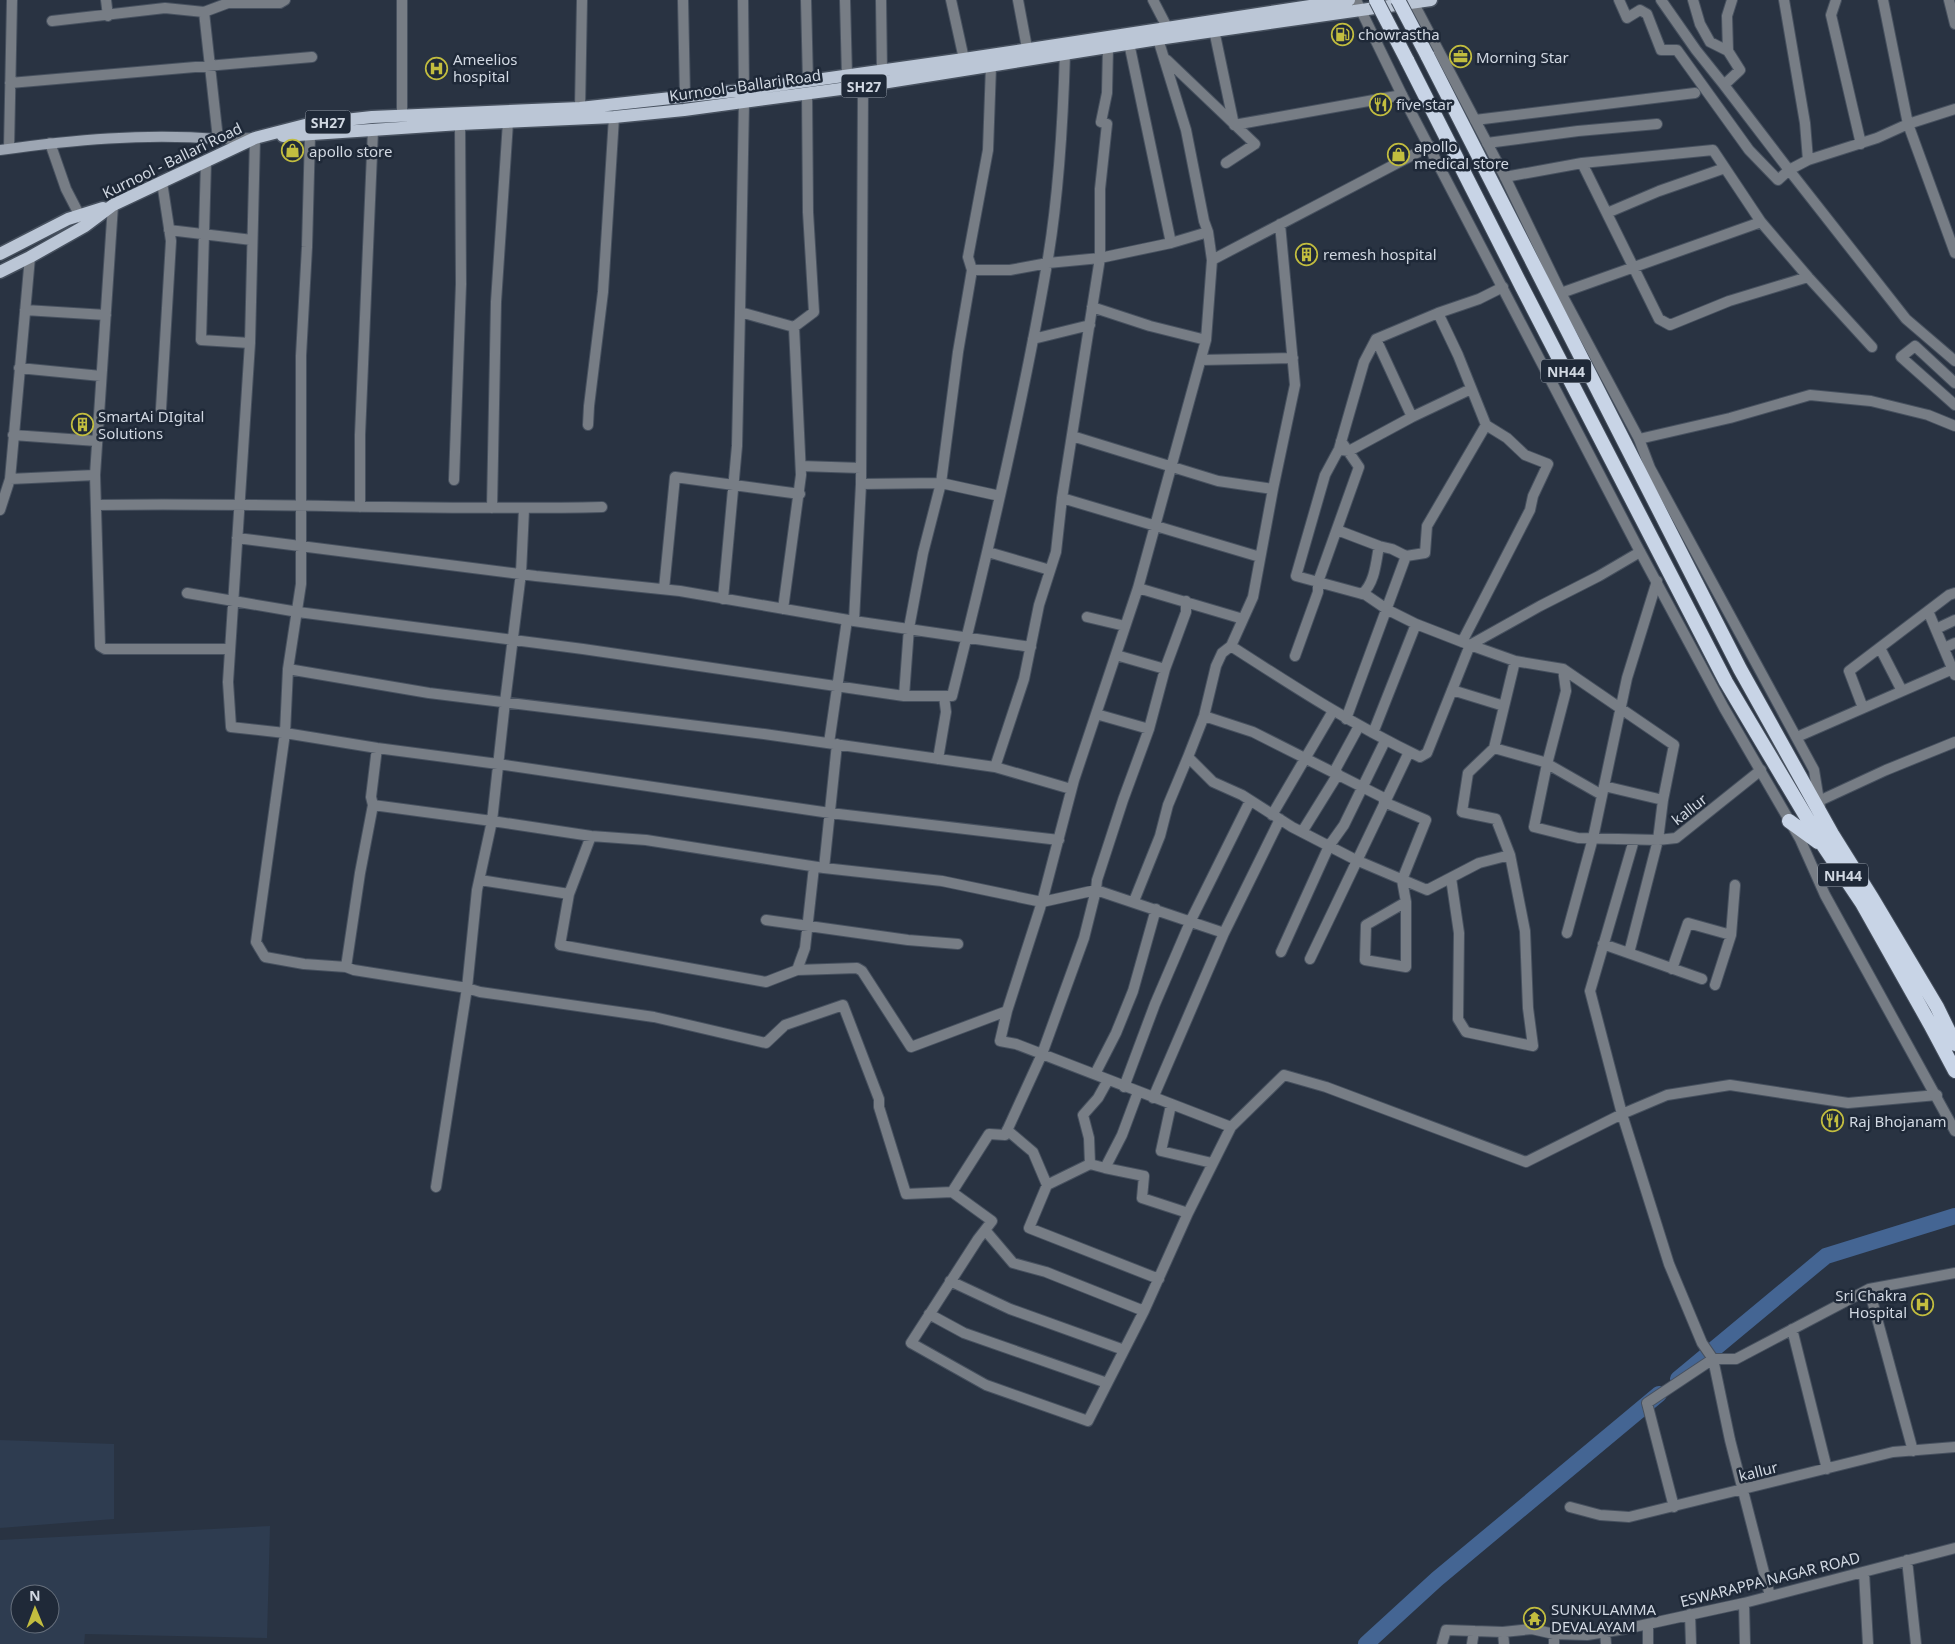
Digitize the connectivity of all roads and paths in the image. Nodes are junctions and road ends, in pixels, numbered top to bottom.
1 (12, 0) edge
2 (106, 0) edge
3 (285, 0) edge
4 (402, 0) edge
5 (582, 0) edge
6 (684, 0) edge
7 (743, 0) edge
8 (806, 0) edge
9 (845, 0) edge
10 (881, 0) edge
11 (951, 0) edge
12 (1018, 0) edge
13 (1153, 0) edge
14 (1349, 0) edge
15 (1376, 0) edge
16 (1398, 0) edge
17 (1431, 0) edge
18 (1619, 0) edge
19 (1661, 0) edge
20 (1693, 0) edge
21 (1732, 0) edge
22 (1784, 0) edge
23 (1836, 0) edge
24 (1883, 0) edge
25 (1949, 0) edge
26 (1413, 1) edge
27 (228, 2) edge
28 (165, 4) edge
29 (1359, 5) edge
30 (204, 12) junction
31 (108, 16) junction
32 (52, 22) dead end
33 (1955, 24) edge
34 (1167, 27) junction
35 (1214, 30) junction
36 (1158, 39) junction
37 (1129, 43) junction
38 (1108, 47) junction
39 (1028, 48) junction
40 (1728, 51) junction
41 (1065, 53) junction
42 (312, 57) dead end
43 (1165, 57) junction
44 (964, 59) junction
45 (210, 65) junction
46 (991, 66) junction
47 (882, 71) junction
48 (847, 76) junction
49 (10, 83) junction
50 (1724, 85) junction
51 (863, 86) junction
52 (807, 87) junction
53 (1695, 93) dead end
54 (1402, 95) junction
55 (685, 96) junction
56 (744, 96) junction
57 (580, 108) junction
58 (1955, 109) edge
59 (402, 116) junction
60 (614, 117) junction
61 (1475, 120) junction
62 (508, 122) junction
63 (460, 124) junction
64 (1657, 124) dead end
65 (1908, 124) junction
66 (1234, 125) junction
67 (373, 130) junction
68 (310, 135) junction
69 (255, 138) junction
70 (218, 139) junction
71 (1487, 142) junction
72 (50, 143) junction
73 (1861, 144) junction
74 (1430, 146) junction
75 (4, 149) edge
76 (1808, 160) junction
77 (206, 162) junction
78 (1582, 162) junction
79 (1226, 163) dead end
80 (1725, 168) junction
81 (1789, 170) junction
82 (1506, 177) junction
83 (162, 182) junction
84 (112, 204) junction
85 (1607, 213) junction
86 (82, 221) junction
87 (1761, 222) junction
88 (1280, 224) junction
89 (170, 230) junction
90 (1208, 232) junction
91 (204, 233) junction
92 (252, 240) junction
93 (1171, 243) junction
94 (1955, 253) edge
95 (0, 254) edge
96 (30, 257) junction
97 (1100, 258) junction
98 (1212, 260) junction
99 (1048, 263) junction
100 (1633, 268) junction
101 (972, 270) junction
102 (0, 272) edge
103 (1808, 278) junction
104 (1503, 287) junction
105 (1562, 293) junction
106 (1092, 307) junction
107 (25, 310) junction
108 (740, 312) junction
109 (1438, 312) junction
110 (106, 315) junction
111 (1090, 325) junction
112 (794, 327) junction
113 (1032, 339) junction
114 (1376, 339) junction
115 (1206, 340) junction
116 (250, 343) junction
117 (1872, 347) dead end
118 (1293, 358) junction
119 (1201, 360) junction
120 (1955, 361) edge
121 (19, 368) junction
122 (102, 376) junction
123 (1955, 383) edge
124 (1471, 389) junction
125 (1955, 405) edge
126 (161, 409) dead end
127 (1412, 417) junction
128 (588, 425) dead end
129 (1486, 425) junction
130 (1955, 426) edge
131 (13, 435) junction
132 (1072, 436) junction
133 (1639, 439) junction
134 (97, 441) junction
135 (1343, 447) junction
136 (801, 466) junction
137 (1172, 467) junction
138 (861, 468) junction
139 (95, 475) junction
140 (10, 479) junction
141 (454, 480) dead end
142 (941, 483) junction
143 (861, 484) junction
144 (734, 486) junction
145 (1273, 489) junction
146 (800, 494) junction
147 (1000, 496) junction
148 (1062, 498) junction
149 (240, 504) junction
150 (96, 505) junction
151 (301, 506) junction
152 (360, 507) junction
153 (602, 507) dead end
154 (492, 508) junction
155 (524, 509) junction
156 (0, 510) edge
157 (1156, 525) junction
158 (1336, 530) junction
159 (237, 538) junction
160 (300, 544) junction
161 (1379, 546) junction
162 (988, 552) junction
163 (1640, 552) junction
164 (1406, 556) junction
165 (1260, 557) junction
166 (1050, 570) junction
167 (521, 574) junction
168 (1656, 581) junction
169 (1318, 582) junction
170 (1138, 588) junction
171 (664, 590) junction
172 (187, 593) dead end
173 (1955, 593) edge
174 (1362, 594) junction
175 (724, 599) junction
176 (233, 601) junction
177 (1186, 602) junction
178 (783, 609) junction
179 (1388, 610) junction
180 (1928, 611) junction
181 (298, 612) junction
182 (1087, 617) dead end
183 (1242, 619) junction
184 (850, 620) junction
185 (1955, 620) edge
186 (1416, 624) junction
187 (1126, 626) junction
188 (909, 628) junction
189 (1936, 629) junction
190 (967, 637) junction
191 (513, 640) junction
192 (1466, 643) junction
193 (1955, 643) edge
194 (1231, 646) junction
195 (1031, 647) junction
196 (1880, 648) junction
197 (1944, 648) junction
198 (230, 649) junction
199 (1116, 655) junction
200 (1296, 656) dead end
201 (1515, 661) junction
202 (288, 669) junction
203 (1165, 669) junction
204 (1563, 669) junction
205 (1954, 671) edge
206 (837, 685) junction
207 (1452, 690) junction
208 (1902, 691) junction
209 (904, 696) junction
210 (944, 696) junction
211 (504, 702) junction
212 (1504, 706) junction
213 (1620, 707) junction
214 (1863, 708) junction
215 (1333, 711) junction
216 (1096, 714) junction
217 (1204, 716) junction
218 (1346, 719) junction
219 (1358, 726) junction
220 (1149, 729) junction
221 (285, 733) junction
222 (1372, 733) junction
223 (1797, 737) junction
224 (1385, 740) junction
225 (1955, 742) edge
226 (833, 744) junction
227 (377, 748) junction
228 (1494, 748) junction
229 (1409, 752) junction
230 (1188, 757) junction
231 (1306, 758) junction
232 (938, 759) junction
233 (498, 764) junction
234 (1548, 764) junction
235 (995, 767) junction
236 (1761, 770) junction
237 (1336, 773) junction
238 (1363, 787) junction
239 (1071, 789) junction
240 (1603, 790) junction
241 (1663, 800) junction
242 (1250, 801) junction
243 (1385, 801) junction
244 (1819, 801) junction
245 (373, 806) junction
246 (830, 813) junction
247 (1821, 816) junction
248 (1276, 817) junction
249 (492, 821) junction
250 (1790, 821) junction
251 (1302, 832) junction
252 (591, 836) junction
253 (1593, 838) junction
254 (1059, 840) junction
255 (1634, 840) junction
256 (1658, 840) junction
257 (1329, 846) junction
258 (1823, 846) junction
259 (1510, 855) junction
260 (1356, 860) junction
261 (819, 867) junction
262 (1451, 878) junction
263 (480, 880) junction
264 (1402, 880) junction
265 (1735, 885) dead end
266 (1096, 890) junction
267 (570, 894) junction
268 (1134, 901) junction
269 (1042, 902) junction
270 (1406, 902) junction
271 (1156, 909) junction
272 (766, 920) dead end
273 (1191, 920) junction
274 (807, 927) junction
275 (1224, 933) junction
276 (1567, 933) dead end
277 (1731, 935) junction
278 (958, 944) dead end
279 (1603, 944) junction
280 (1281, 952) dead end
281 (1629, 953) junction
282 (1310, 959) dead end
283 (346, 967) junction
284 (1672, 969) junction
285 (797, 970) junction
286 (1702, 979) dead end
287 (1715, 985) dead end
288 (467, 988) junction
289 (1007, 1012) junction
290 (1955, 1044) edge
291 (1042, 1054) junction
292 (1955, 1071) edge
293 (1095, 1074) junction
294 (1108, 1080) junction
295 (1124, 1087) junction
296 (1138, 1092) junction
297 (1937, 1096) junction
298 (1152, 1098) junction
299 (1171, 1105) junction
300 (1622, 1114) junction
301 (1231, 1127) junction
302 (1007, 1130) junction
303 (1955, 1131) edge
304 (1212, 1163) junction
305 (1090, 1164) junction
306 (1105, 1168) junction
307 (1047, 1185) junction
308 (436, 1187) dead end
309 (952, 1192) junction
310 (1188, 1213) junction
311 (985, 1230) junction
312 (1955, 1273) edge
313 (1159, 1279) junction
314 (950, 1281) junction
315 (1869, 1289) junction
316 (1144, 1310) junction
317 (929, 1314) junction
318 (1792, 1329) junction
319 (1124, 1350) junction
320 (1713, 1359) junction
321 (1107, 1383) junction
322 (1955, 1448) edge
323 (1913, 1451) junction
324 (1827, 1469) junction
325 (1743, 1490) junction
326 (1674, 1506) junction
327 (1570, 1507) dead end
328 (1955, 1548) edge
329 (1908, 1560) junction
330 (1864, 1572) junction
331 (1770, 1596) junction
332 (1744, 1603) junction
333 (1690, 1614) junction
334 (1648, 1624) junction
335 (1474, 1631) junction
336 (1502, 1632) junction
337 (1605, 1632) junction
338 (1554, 1639) edge
339 (1442, 1644) edge
340 (1472, 1644) edge
341 (1504, 1644) edge
342 (1606, 1644) edge
343 (1648, 1644) edge
344 (1691, 1644) edge
345 (1745, 1644) edge
346 (1868, 1644) edge
347 (1916, 1644) edge

1 - 49 street
2 - 31 street
3 - 27 street
4 - 59 street
5 - 57 street
6 - 55 street
7 - 56 street
8 - 52 street
9 - 48 street
10 - 47 street
11 - 44 street
12 - 39 street
13 - 34 street
14 - 34 main road, Kurnool - Ballari Road / SH27
15 - 258 highway, NH44, bridge
16 - 247 highway, NH44, bridge
17 - 26 main road, SH27
18 - 81 street
19 - 50 street
20 - 40 street
21 - 40 street
22 - 76 street
23 - 73 street
24 - 65 street
25 - 33 street
26 - 29 main road, Kurnool - Ballari Road / SH27
26 - 61 street
27 - 30 street
28 - 30 street
28 - 31 street
29 - 35 main road, Kurnool - Ballari Road / SH27
29 - 54 street
30 - 45 street
31 - 32 street
34 - 39 main road, Kurnool - Ballari Road / SH27
35 - 36 main road, Kurnool - Ballari Road / SH27
35 - 66 street
36 - 37 main road, Kurnool - Ballari Road / SH27
36 - 43 street
37 - 38 main road, Kurnool - Ballari Road / SH27
37 - 93 street
38 - 41 main road, Kurnool - Ballari Road / SH27
38 - 97 street
39 - 44 main road, Kurnool - Ballari Road / SH27
40 - 50 street
41 - 46 main road, Kurnool - Ballari Road / SH27
41 - 99 street
42 - 45 street
43 - 66 street
43 - 90 street
44 - 47 main road, Kurnool - Ballari Road / SH27
45 - 49 street
45 - 70 street
46 - 51 main road, Kurnool - Ballari Road / SH27
46 - 101 street
47 - 48 main road, Kurnool - Ballari Road / SH27
48 - 52 main road, Kurnool - Ballari Road / SH27
49 - 75 street
50 - 81 street
51 - 52 main road, Kurnool - Ballari Road / SH27
51 - 138 street
52 - 56 main road, Kurnool - Ballari Road / SH27
52 - 112 street
53 - 61 street
54 - 66 street
54 - 74 street
55 - 56 main road, Kurnool - Ballari Road / SH27
55 - 57 main road, Kurnool - Ballari Road / SH27
56 - 60 main road, Kurnool - Ballari Road / SH27
56 - 108 street
57 - 59 main road, Kurnool - Ballari Road / SH27
58 - 65 street
59 - 69 main road, Kurnool - Ballari Road / SH27
60 - 62 main road, Kurnool - Ballari Road / SH27
60 - 128 street
61 - 71 street
62 - 63 main road, Kurnool - Ballari Road / SH27
62 - 154 street
63 - 67 main road, Kurnool - Ballari Road / SH27
63 - 141 street
64 - 71 street
65 - 73 street
65 - 94 street
66 - 79 street
67 - 68 main road, Kurnool - Ballari Road / SH27
67 - 152 street
68 - 69 main road, Kurnool - Ballari Road
68 - 151 street
69 - 70 street
69 - 77 main road, Kurnool - Ballari Road / SH27
69 - 92 street
70 - 72 main road
71 - 82 street
72 - 75 main road
72 - 86 street
73 - 76 street
74 - 88 street
74 - 104 street
76 - 81 street
77 - 83 main road, Kurnool - Ballari Road / SH27
77 - 91 street
78 - 80 street
78 - 82 street
78 - 85 street
80 - 85 street
80 - 87 street
81 - 120 street
82 - 105 street
83 - 84 main road, Kurnool - Ballari Road / SH27
83 - 89 street
84 - 86 main road, Kurnool - Ballari Road / SH27
84 - 110 street
85 - 100 street
86 - 95 main road, SH27
86 - 96 main road, Kurnool - Ballari Road / SH27
87 - 100 street
87 - 103 street
88 - 98 street
88 - 118 street
89 - 91 street
89 - 126 street
90 - 93 street
90 - 98 street
91 - 92 street
91 - 116 street
92 - 116 street
93 - 97 street
96 - 102 main road, Kurnool - Ballari Road / SH27
96 - 107 street
97 - 99 street
97 - 106 street
98 - 115 street
99 - 101 street
99 - 113 street
100 - 103 street
100 - 105 street
101 - 142 street
103 - 117 street
104 - 109 street
104 - 163 street
105 - 133 street
106 - 111 street
106 - 115 street
107 - 110 street
107 - 121 street
108 - 112 street
108 - 144 street
109 - 114 street
109 - 124 street
110 - 122 street
111 - 113 street
111 - 132 street
112 - 136 street
113 - 147 street
114 - 127 street
114 - 135 street
115 - 119 street
116 - 149 street
118 - 119 street
118 - 145 street
119 - 137 street
121 - 122 street
121 - 131 street
122 - 134 street
123 - 125 street
124 - 127 street
124 - 129 street
127 - 135 street
129 - 164 street
129 - 192 street
130 - 133 street
131 - 134 street
131 - 140 street
132 - 137 street
132 - 148 street
133 - 223 street
134 - 139 street
135 - 158 street
135 - 169 street
136 - 138 street
136 - 146 street
137 - 145 street
137 - 157 street
138 - 143 street
139 - 140 street
139 - 150 street
140 - 156 street
142 - 143 street
142 - 147 street
142 - 188 street
143 - 184 street
144 - 146 street
144 - 171 street
144 - 175 street
145 - 165 street
146 - 178 street
147 - 162 street
148 - 157 street
148 - 166 street
149 - 150 street
149 - 151 street
149 - 159 street
150 - 198 street
151 - 152 street
151 - 160 street
152 - 154 street
153 - 155 street
154 - 155 street
155 - 167 street
157 - 165 street
157 - 170 street
158 - 161 street
158 - 169 street
159 - 160 street
159 - 176 street
160 - 167 street
160 - 181 street
161 - 164 street
161 - 174 street
162 - 166 street
162 - 190 street
163 - 168 street
163 - 192 street
164 - 179 street
165 - 183 street
166 - 195 street
167 - 171 street
167 - 191 street
168 - 213 street
168 - 236 street
169 - 174 street
169 - 200 street
170 - 177 street
170 - 187 street
171 - 175 street
172 - 176 street
173 - 180 street
174 - 179 street
175 - 178 street
176 - 181 street
176 - 198 street
177 - 183 street
177 - 203 street
178 - 184 street
179 - 186 street
179 - 218 street
180 - 189 street
180 - 196 street
181 - 191 street
181 - 202 street
182 - 187 street
183 - 194 street
184 - 188 street
184 - 206 street
185 - 189 street
186 - 192 street
186 - 222 street
187 - 199 street
188 - 190 street
188 - 209 street
189 - 197 street
190 - 195 street
190 - 210 street
191 - 206 street
191 - 211 street
192 - 201 street
192 - 207 street
193 - 197 street
194 - 215 street
194 - 217 street
195 - 235 street
196 - 208 street
196 - 214 street
197 - 205 street
198 - 221 street
199 - 203 street
199 - 216 street
201 - 204 street
201 - 212 street
202 - 211 street
202 - 221 street
203 - 220 street
204 - 213 street
204 - 234 street
205 - 208 street
206 - 209 street
206 - 226 street
207 - 212 street
207 - 229 street
208 - 214 street
209 - 210 street
210 - 232 street
211 - 226 street
211 - 233 street
212 - 228 street
213 - 240 street
213 - 241 street
214 - 223 street
215 - 218 street
215 - 231 street
216 - 220 street
216 - 239 street
217 - 230 street
217 - 231 street
218 - 219 street
219 - 222 street
219 - 237 street
220 - 266 street
221 - 227 street
221 - 283 street
222 - 224 street
223 - 244 street
224 - 229 street
224 - 238 street
225 - 244 street
226 - 232 street
226 - 246 street
227 - 233 street
227 - 245 street
228 - 234 street
228 - 259 street
229 - 243 street
230 - 242 street
230 - 268 street
231 - 237 street
231 - 248 street
232 - 235 street
233 - 246 street
233 - 249 street
234 - 240 street
234 - 253 street, kallur
235 - 239 street
236 - 250 street
236 - 256 street, kallur
237 - 238 street
237 - 251 street
238 - 243 street
238 - 257 street
239 - 254 street
240 - 241 street
240 - 253 street
241 - 256 street
242 - 248 street
242 - 273 street
243 - 260 street
243 - 264 street
244 - 247 street
245 - 249 street
245 - 283 street
246 - 254 street
246 - 261 street
247 - 290 highway, NH44
248 - 251 street
248 - 275 street
249 - 252 street
249 - 263 street
250 - 258 highway
250 - 297 street
251 - 257 street
252 - 261 street
252 - 267 street
253 - 255 street, kallur
253 - 276 street
254 - 269 street
255 - 256 street, kallur
255 - 279 street
256 - 281 street
257 - 260 street
257 - 280 street
258 - 292 highway, NH44
259 - 262 street
259 - 262 street
260 - 264 street
260 - 282 street
261 - 269 street
261 - 274 street
262 - 264 street
263 - 267 street
263 - 288 street
264 - 270 street
265 - 277 street
266 - 268 street
266 - 269 street
266 - 291 street
267 - 285 street
268 - 271 street
269 - 289 street
270 - 270 street
271 - 273 street
271 - 293 street
272 - 274 street
273 - 275 street
273 - 295 street
274 - 278 street
274 - 285 street
275 - 298 street
277 - 284 street
277 - 287 street
279 - 281 street
279 - 300 street
281 - 284 street
283 - 288 street
284 - 286 street
285 - 289 street
288 - 308 street
288 - 309 street
289 - 291 street
291 - 293 street
291 - 302 street
293 - 294 street
294 - 295 street
294 - 305 street
295 - 296 street
296 - 298 street
296 - 306 street
297 - 300 street
297 - 303 street
298 - 299 street
299 - 301 street
299 - 304 street
300 - 301 street
300 - 320 street
301 - 304 street
302 - 307 street
302 - 309 street
304 - 310 street
305 - 306 street
305 - 307 street
306 - 310 street
307 - 313 street
309 - 311 street
310 - 313 street
311 - 314 street
311 - 316 street
312 - 315 street
313 - 316 street
314 - 317 street
314 - 319 street
315 - 318 street
315 - 323 street
316 - 319 street
317 - 321 street
317 - 321 street
318 - 320 street
318 - 324 street
319 - 321 street
320 - 325 street
320 - 326 street
322 - 323 street, kallur
323 - 324 street, kallur
324 - 325 street, kallur
325 - 326 street, kallur
325 - 331 street
326 - 327 street, kallur
328 - 329 street, ESWARAPPA NAGAR ROAD
329 - 330 street, ESWARAPPA NAGAR ROAD
329 - 347 street
330 - 331 street, ESWARAPPA NAGAR ROAD
330 - 346 street
331 - 332 street, ESWARAPPA NAGAR ROAD
332 - 333 street, ESWARAPPA NAGAR ROAD
332 - 345 street
333 - 334 street, ESWARAPPA NAGAR ROAD
333 - 344 street
334 - 337 street, ESWARAPPA NAGAR ROAD
334 - 343 street
335 - 336 street, ESWARAPPA NAGAR ROAD
335 - 339 street, ESWARAPPA NAGAR ROAD
335 - 340 street
336 - 338 street, ESWARAPPA NAGAR ROAD
336 - 341 street
337 - 338 street, ESWARAPPA NAGAR ROAD
337 - 342 street

